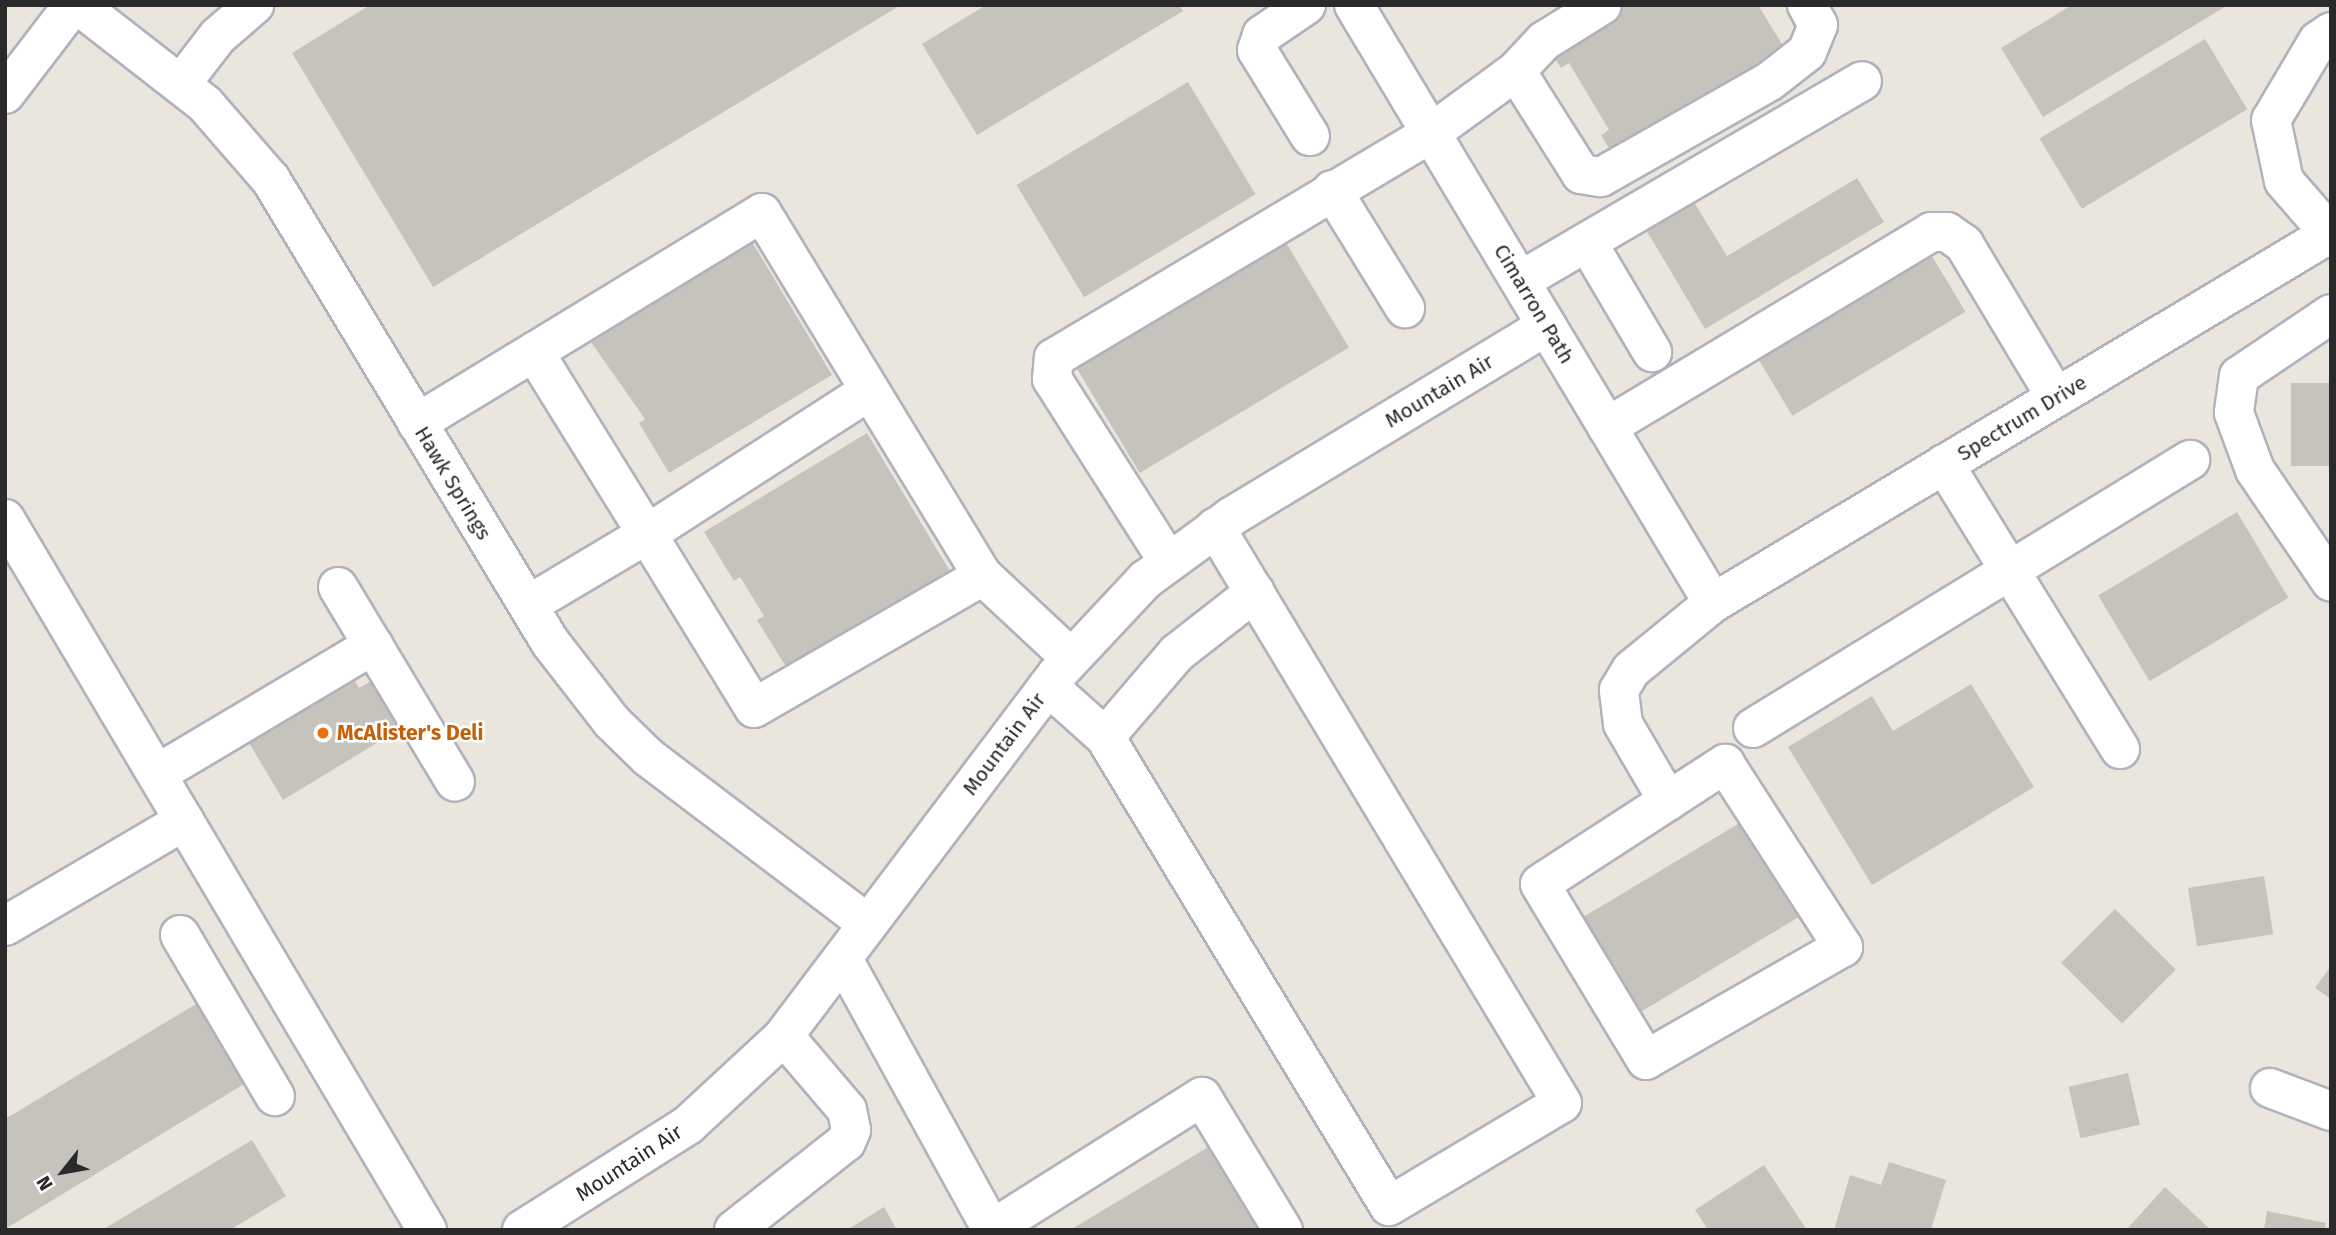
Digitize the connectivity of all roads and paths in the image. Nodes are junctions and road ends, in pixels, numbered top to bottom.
1 (72, 5) edge
2 (78, 5) edge
3 (254, 5) edge
4 (1307, 5) edge
5 (1354, 5) edge
6 (1602, 5) edge
7 (1807, 5) edge
8 (2331, 32) edge
9 (1516, 71) junction
10 (1862, 80) dead end
11 (181, 84) junction
12 (5, 94) edge
13 (1431, 133) junction
14 (1310, 136) dead end
15 (1332, 190) junction
16 (2330, 234) edge
17 (1587, 242) junction
18 (1520, 281) junction
19 (1405, 308) dead end
20 (2331, 314) edge
21 (1547, 326) junction
22 (534, 352) junction
23 (1652, 352) dead end
24 (869, 391) junction
25 (2056, 397) junction
26 (417, 423) junction
27 (1607, 427) junction
28 (2190, 460) dead end
29 (1944, 464) junction
30 (5, 519) edge
31 (1216, 527) junction
32 (647, 534) junction
33 (1168, 561) junction
34 (2008, 568) junction
35 (983, 576) junction
36 (2331, 582) edge
37 (338, 587) dead end
38 (1255, 592) junction
39 (1713, 603) junction
40 (528, 605) junction
41 (373, 645) junction
42 (1060, 672) junction
43 (1753, 727) dead end
44 (1105, 737) junction
45 (2120, 749) dead end
46 (157, 774) junction
47 (455, 782) dead end
48 (1668, 801) junction
49 (184, 821) junction
50 (869, 924) junction
51 (5, 926) edge
52 (180, 935) dead end
53 (843, 959) junction
54 (783, 1036) junction
55 (2270, 1088) dead end
56 (275, 1096) dead end
57 (2331, 1111) edge
58 (992, 1229) edge
59 (427, 1230) edge
60 (522, 1230) edge
61 (734, 1230) edge
62 (1283, 1230) edge

1 - 12 street
2 - 11 street, Hawk Springs
3 - 11 street
4 - 14 street
5 - 13 street, Cimarron Path
6 - 9 street
7 - 9 street
8 - 16 street
9 - 13 street
10 - 17 street
11 - 26 street, Hawk Springs
13 - 15 street
13 - 18 street, Cimarron Path
15 - 19 street
15 - 33 street
16 - 25 street, Spectrum Drive
17 - 18 street
17 - 23 street
18 - 21 street, Cimarron Path
20 - 36 street
21 - 27 street, Cimarron Path
21 - 31 street, Mountain Air
22 - 24 street
22 - 26 street
22 - 32 street
24 - 32 street
24 - 35 street
25 - 27 street
25 - 29 street, Spectrum Drive
26 - 40 street, Hawk Springs
27 - 39 street, Cimarron Path
28 - 34 street
29 - 34 street
29 - 39 street, Spectrum Drive
30 - 46 street
31 - 33 street, Mountain Air
31 - 38 street
32 - 35 street
32 - 40 street
33 - 42 street, Mountain Air
34 - 43 street
34 - 45 street
35 - 42 street
37 - 41 street
38 - 44 street
38 - 44 street
39 - 48 street, Spectrum Drive
40 - 50 street, Hawk Springs
41 - 46 street
41 - 47 street
42 - 44 street
42 - 50 street, Mountain Air
46 - 49 street
48 - 48 street
49 - 51 street
49 - 59 street
50 - 53 street, Mountain Air
52 - 56 street
53 - 54 street, Mountain Air
53 - 58 street
54 - 60 street, Mountain Air
54 - 61 street
55 - 57 street
58 - 62 street

